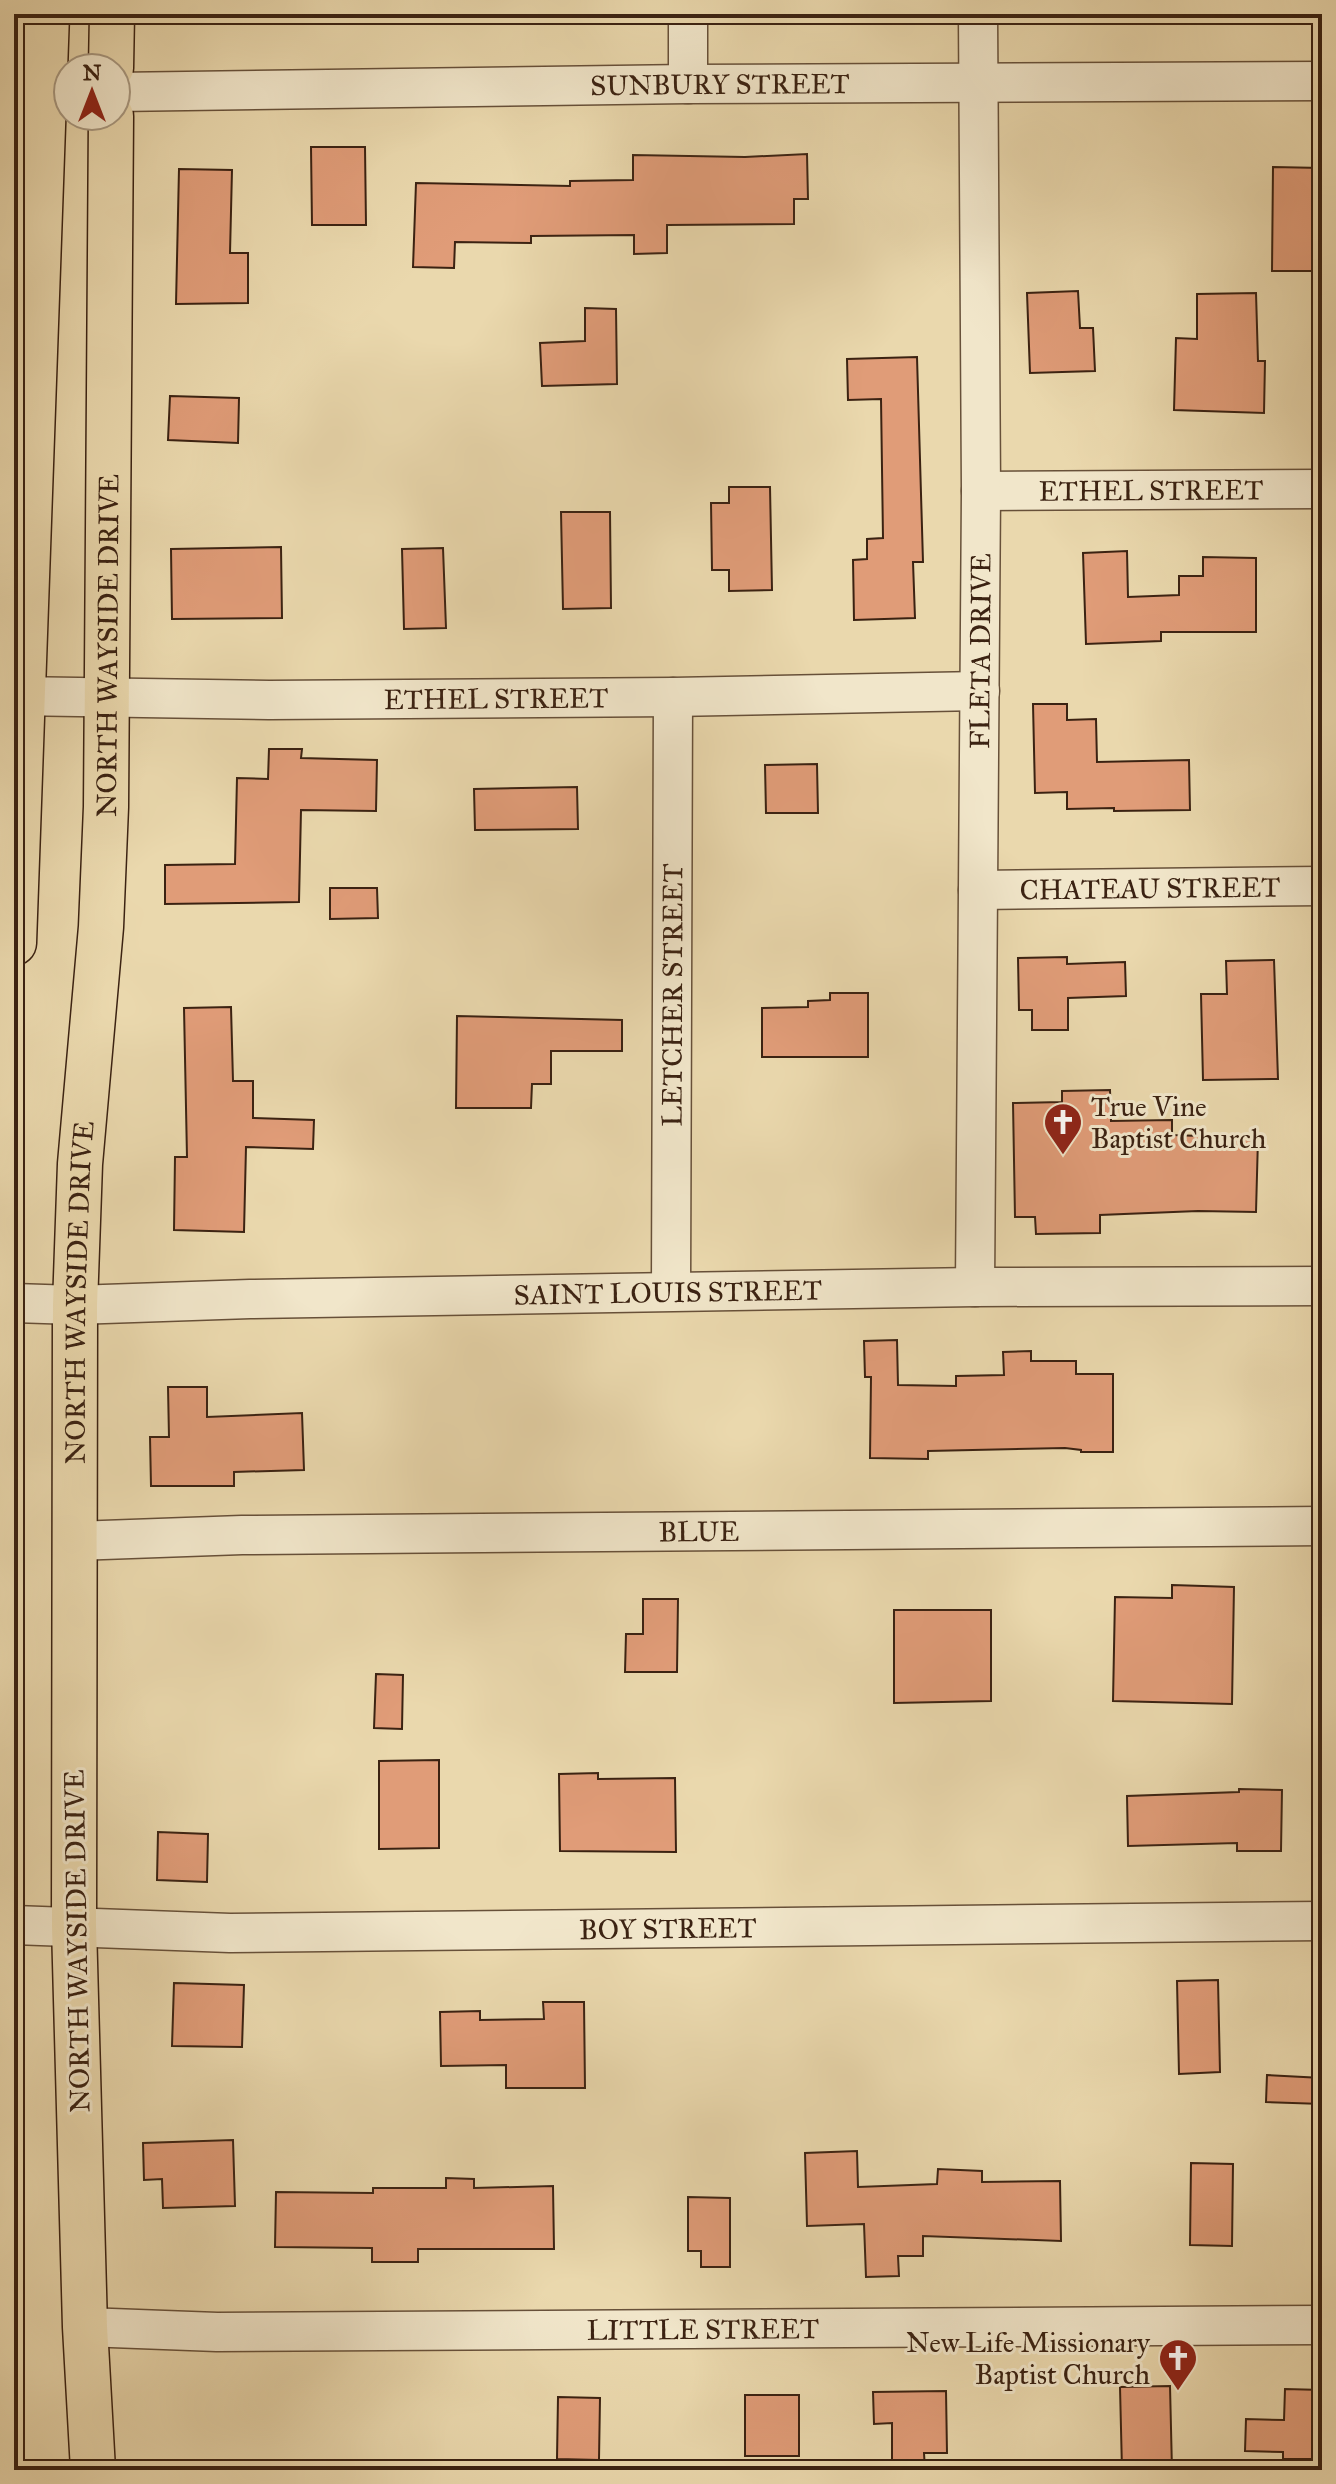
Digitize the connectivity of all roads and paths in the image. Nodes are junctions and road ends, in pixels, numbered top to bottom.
1 (47, 14) edge
2 (112, 14) edge
3 (688, 14) edge
4 (978, 14) edge
5 (111, 52) edge
6 (52, 53) edge
7 (1322, 81) edge
8 (979, 83) junction
9 (688, 84) junction
10 (132, 92) edge
11 (52, 127) edge
12 (111, 132) edge
13 (24, 321) edge
14 (1322, 489) edge
15 (981, 491) junction
16 (980, 691) junction
17 (19, 696) edge
18 (107, 696) junction
19 (673, 697) junction
20 (1322, 886) edge
21 (978, 890) junction
22 (15, 926) edge
23 (1322, 1286) edge
24 (975, 1287) junction
25 (671, 1291) junction
26 (14, 1303) edge
27 (75, 1305) junction
28 (1322, 1526) edge
29 (75, 1541) junction
30 (1322, 1921) edge
31 (14, 1925) edge
32 (74, 1926) junction
33 (1322, 2325) edge
34 (85, 2327) junction
35 (93, 2470) edge

1 - 6 main road
2 - 5 main road
3 - 9 street
4 - 8 street, FLETA DRIVE
7 - 8 street, SUNBURY STREET
8 - 9 street, SUNBURY STREET
8 - 15 street, FLETA DRIVE
9 - 10 street, SUNBURY STREET
11 - 13 main road
12 - 18 main road, NORTH WAYSIDE DRIVE
13 - 17 main road
14 - 15 street, ETHEL STREET
15 - 16 street, FLETA DRIVE
16 - 19 street, ETHEL STREET
16 - 21 street, FLETA DRIVE
17 - 18 street, ETHEL STREET
17 - 22 main road
18 - 19 street, ETHEL STREET
18 - 27 main road, NORTH WAYSIDE DRIVE
19 - 25 street, LETCHER STREET
20 - 21 street, CHATEAU STREET
21 - 24 street, FLETA DRIVE
23 - 24 street, SAINT LOUIS STREET
24 - 25 street, SAINT LOUIS STREET
25 - 27 street, SAINT LOUIS STREET
26 - 27 street, SAINT LOUIS STREET
27 - 29 main road, NORTH WAYSIDE DRIVE
28 - 29 street, BLUE
29 - 32 main road, NORTH WAYSIDE DRIVE
30 - 32 street, BOY STREET
31 - 32 street, BOY STREET
32 - 34 main road, NORTH WAYSIDE DRIVE
33 - 34 street, LITTLE STREET
34 - 35 main road, NORTH WAYSIDE DRIVE

